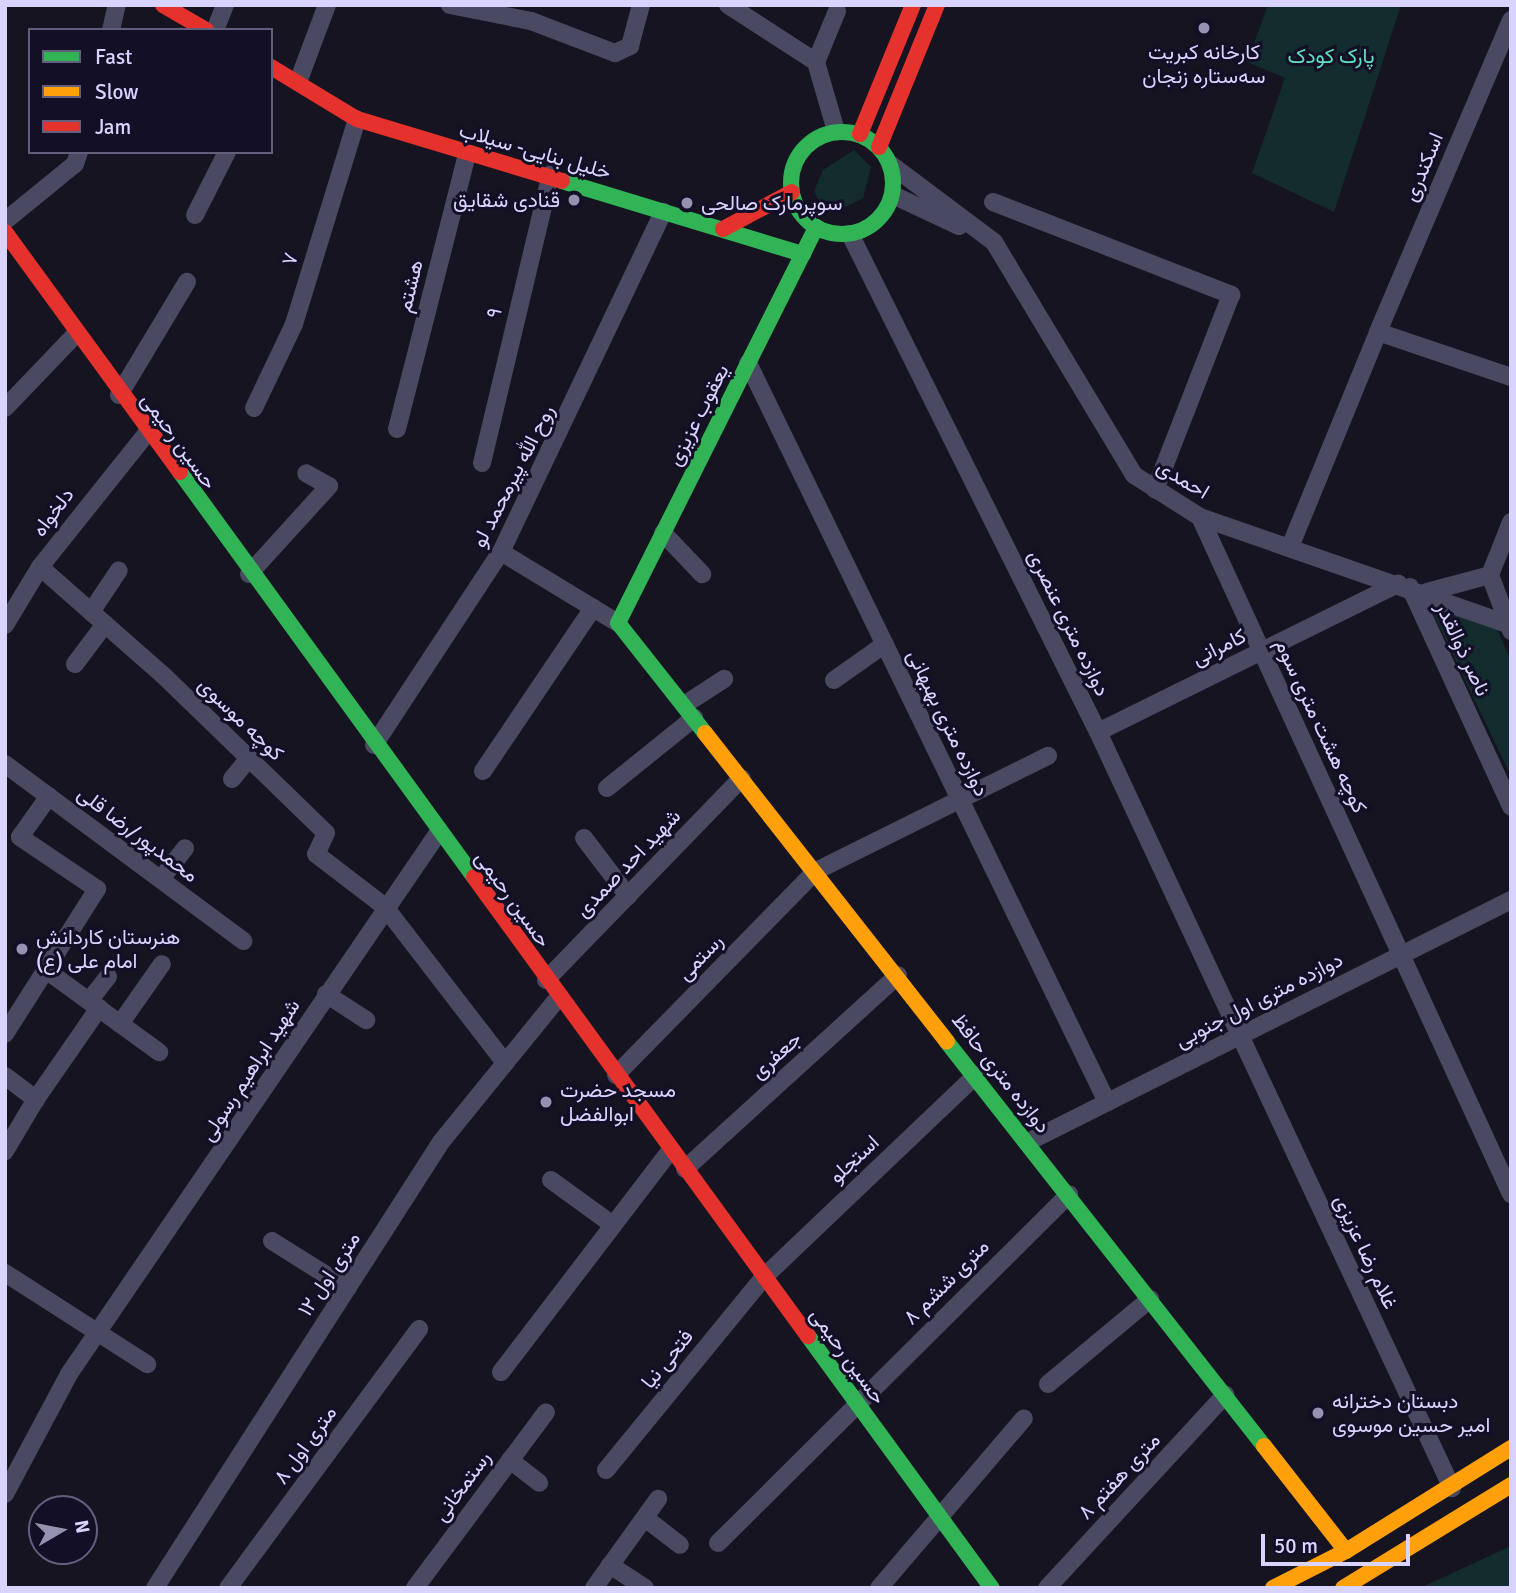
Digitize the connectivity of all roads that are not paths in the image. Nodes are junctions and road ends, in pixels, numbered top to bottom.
1 (117, 5) edge
2 (163, 5) edge
3 (225, 5) edge
4 (327, 5) edge
5 (450, 5) edge
6 (641, 5) edge
7 (728, 5) edge
8 (913, 5) edge
9 (936, 5) edge
10 (837, 11) dead end
11 (1511, 20) edge
12 (111, 28) edge
13 (203, 28) edge
14 (216, 28) edge
15 (816, 62) junction
16 (273, 68) edge
17 (298, 82) junction
18 (357, 119) junction
19 (836, 131) junction
20 (860, 134) junction
21 (879, 147) junction
22 (78, 154) edge
23 (226, 154) edge
24 (467, 154) junction
25 (890, 164) junction
26 (551, 174) junction
27 (792, 192) junction
28 (893, 195) junction
29 (993, 202) dead end
30 (663, 212) junction
31 (195, 215) dead end
32 (5, 221) edge
33 (817, 228) junction
34 (723, 229) junction
35 (5, 232) edge
36 (850, 234) junction
37 (994, 242) junction
38 (803, 254) junction
39 (187, 282) dead end
40 (1378, 331) junction
41 (75, 335) junction
42 (748, 363) junction
43 (1511, 377) edge
44 (119, 396) junction
45 (6, 405) edge
46 (254, 408) dead end
47 (397, 429) dead end
48 (147, 433) junction
49 (482, 463) dead end
50 (306, 473) dead end
51 (1155, 490) junction
52 (1200, 517) junction
53 (1511, 522) edge
54 (663, 533) junction
55 (1290, 547) junction
56 (1506, 547) edge
57 (501, 552) junction
58 (40, 567) junction
59 (119, 570) dead end
60 (249, 574) junction
61 (702, 574) dead end
62 (1490, 575) junction
63 (1411, 588) junction
64 (593, 608) junction
65 (91, 612) junction
66 (618, 623) junction
67 (105, 624) junction
68 (5, 625) edge
69 (1509, 627) edge
70 (885, 645) junction
71 (1261, 651) junction
72 (75, 664) dead end
73 (724, 679) dead end
74 (834, 680) dead end
75 (689, 712) junction
76 (1098, 732) junction
77 (374, 745) junction
78 (1048, 756) dead end
79 (249, 758) junction
80 (5, 764) edge
81 (483, 771) dead end
82 (742, 778) junction
83 (232, 779) dead end
84 (607, 788) dead end
85 (49, 796) junction
86 (960, 800) junction
87 (1511, 807) edge
88 (438, 833) junction
89 (584, 838) dead end
90 (185, 848) dead end
91 (817, 871) junction
92 (161, 880) junction
93 (628, 895) junction
94 (1511, 900) edge
95 (386, 907) junction
96 (243, 941) dead end
97 (1401, 954) junction
98 (162, 964) dead end
99 (46, 970) junction
100 (898, 975) junction
101 (108, 977) dead end
102 (546, 980) junction
103 (327, 994) junction
104 (559, 998) junction
105 (94, 1004) junction
106 (366, 1020) dead end
107 (120, 1024) junction
108 (5, 1034) edge
109 (1240, 1035) junction
110 (159, 1052) dead end
111 (505, 1063) junction
112 (616, 1075) junction
113 (976, 1075) junction
114 (5, 1076) edge
115 (36, 1099) junction
116 (1107, 1102) junction
117 (1028, 1142) junction
118 (671, 1150) junction
119 (5, 1151) edge
120 (685, 1169) junction
121 (551, 1180) dead end
122 (1069, 1194) junction
123 (1511, 1194) edge
124 (613, 1225) junction
125 (272, 1241) dead end
126 (5, 1273) edge
127 (764, 1277) junction
128 (347, 1288) junction
129 (1150, 1299) junction
130 (419, 1329) dead end
131 (99, 1332) junction
132 (147, 1364) dead end
133 (501, 1372) dead end
134 (1048, 1384) dead end
135 (1225, 1395) junction
136 (856, 1402) junction
137 (545, 1412) dead end
138 (1024, 1418) dead end
139 (1511, 1448) edge
140 (510, 1460) junction
141 (1490, 1463) junction
142 (606, 1470) dead end
143 (539, 1483) dead end
144 (1511, 1484) edge
145 (1452, 1488) junction
146 (5, 1494) edge
147 (658, 1499) dead end
148 (645, 1518) junction
149 (942, 1520) junction
150 (718, 1543) dead end
151 (680, 1545) dead end
152 (1346, 1551) junction
153 (610, 1565) junction
154 (155, 1588) edge
155 (228, 1588) edge
156 (415, 1588) edge
157 (594, 1588) edge
158 (645, 1588) edge
159 (879, 1588) edge
160 (992, 1588) edge
161 (1047, 1588) edge
162 (1273, 1588) edge
163 (1343, 1588) edge

1 - 12 street
2 - 13 street
3 - 14 street
4 - 17 street
5 - 6 street
7 - 15 street
8 - 20 street
9 - 21 street
10 - 15 street
11 - 40 street, اسکندری
15 - 19 street
16 - 17 street, خلیل بنایی- سیلاب
17 - 18 street, خلیل بنایی- سیلاب
18 - 24 street, خلیل بنایی- سیلاب
18 - 46 street, ۷
19 - 20 street
19 - 27 street
20 - 21 street
21 - 25 street
22 - 32 street
23 - 31 street
24 - 26 street, خلیل بنایی- سیلاب
24 - 47 street, هشتم
25 - 28 street
25 - 37 street, احمدی
26 - 30 street, خلیل بنایی- سیلاب
26 - 49 street, ۹
27 - 33 street
27 - 34 street
28 - 36 street
28 - 37 street
29 - 51 street
30 - 34 street, خلیل بنایی- سیلاب
30 - 57 street, روح الله پیرمحمد لو
33 - 36 street
33 - 38 street, یعقوب عزیزی
34 - 38 street, خلیل بنایی- سیلاب
35 - 41 street, حسین رحیمی
36 - 76 street, دوازده متری عنصری
37 - 51 street, احمدی
38 - 42 street, یعقوب عزیزی
39 - 44 street
40 - 43 street
40 - 55 street, اسکندری
41 - 44 street, حسین رحیمی
41 - 45 street
42 - 54 street, یعقوب عزیزی
42 - 70 street, دوازده متری بهبهانی
44 - 48 street, حسین رحیمی
48 - 58 street, دلخواه
48 - 60 street, حسین رحیمی
50 - 60 street
51 - 52 street, احمدی
52 - 55 street, احمدی
52 - 71 street, کوچه هشت متری سوم
53 - 56 street
54 - 61 street
54 - 66 street, یعقوب عزیزی
55 - 63 street, احمدی
56 - 62 street
57 - 64 street
57 - 77 street, روح الله پیرمحمد لو
58 - 65 street, کوچه موسوی
58 - 68 street, دلخواه
59 - 65 street
60 - 77 street, حسین رحیمی
62 - 63 street, کامرانی
62 - 69 street
63 - 69 street, احمدی
63 - 71 street, کامرانی
63 - 87 street, ناصر ذوالقدر
64 - 66 street
64 - 81 street
65 - 67 street, کوچه موسوی
66 - 75 street, دوازده متری حافظ
67 - 72 street
67 - 79 street, کوچه موسوی
70 - 74 street
70 - 86 street, دوازده متری بهبهانی
71 - 76 street, کامرانی
71 - 97 street, کوچه هشت متری سوم
73 - 75 street
75 - 82 street, دوازده متری حافظ
75 - 84 street
76 - 109 street, دوازده متری عنصری
77 - 88 street, حسین رحیمی
78 - 86 street
79 - 83 street
79 - 95 street, کوچه موسوی
80 - 85 street, محمدپور/رضا قلی
82 - 91 street, دوازده متری حافظ
82 - 93 street, شهید احد صمدی
85 - 92 street, محمدپور/رضا قلی
85 - 99 street
86 - 91 street
86 - 116 street, دوازده متری بهبهانی
88 - 95 street, شهید ابراهیم رسولی
88 - 102 street, حسین رحیمی
89 - 93 street
90 - 92 street
91 - 100 street, دوازده متری حافظ
91 - 112 street, رستمی
92 - 96 street, محمدپور/رضا قلی
93 - 102 street, شهید احد صمدی
94 - 97 street, دوازده متری اول جنوبی
95 - 103 street, شهید ابراهیم رسولی
95 - 111 street
97 - 109 street, دوازده متری اول جنوبی
97 - 123 street, کوچه هشت متری سوم
98 - 107 street
99 - 105 street
99 - 108 street
100 - 113 street, دوازده متری حافظ
100 - 120 street, جعفری
101 - 105 street
102 - 104 street, حسین رحیمی
103 - 106 street
103 - 131 street, شهید ابراهیم رسولی
104 - 111 street, ۱۲ متری اول
104 - 112 street, حسین رحیمی
105 - 107 street
105 - 115 street
107 - 110 street
109 - 116 street, دوازده متری اول جنوبی
109 - 145 street, غلام رضا عزیزی
111 - 128 street, ۱۲ متری اول
112 - 118 street, حسین رحیمی
113 - 117 street, دوازده متری حافظ
113 - 127 street, استجلو
114 - 115 street
115 - 119 street
116 - 117 street, دوازده متری اول جنوبی
117 - 122 street, دوازده متری حافظ
118 - 120 street, حسین رحیمی
118 - 124 street
120 - 127 street, حسین رحیمی
121 - 124 street
122 - 129 street, دوازده متری حافظ
122 - 136 street, ۸ متری ششم
124 - 133 street
125 - 128 street
126 - 131 street
127 - 136 street, حسین رحیمی
127 - 142 street, فتحی نیا
128 - 154 street, ۱۲ متری اول
129 - 134 street
129 - 135 street, دوازده متری حافظ
130 - 155 street, ۸ متری اول
131 - 132 street
131 - 146 street, شهید ابراهیم رسولی
135 - 152 street, دوازده متری حافظ
135 - 161 street, ۸ متری هفتم
136 - 149 street, حسین رحیمی
136 - 150 street, ۸ متری ششم
137 - 140 street, رستمخانی
138 - 149 street
139 - 141 street
140 - 143 street
140 - 156 street, رستمخانی
141 - 144 street
141 - 145 street
144 - 163 street
145 - 152 street
147 - 148 street
148 - 151 street
148 - 153 street
149 - 159 street
149 - 160 street, حسین رحیمی
152 - 162 street
153 - 157 street
153 - 158 street

